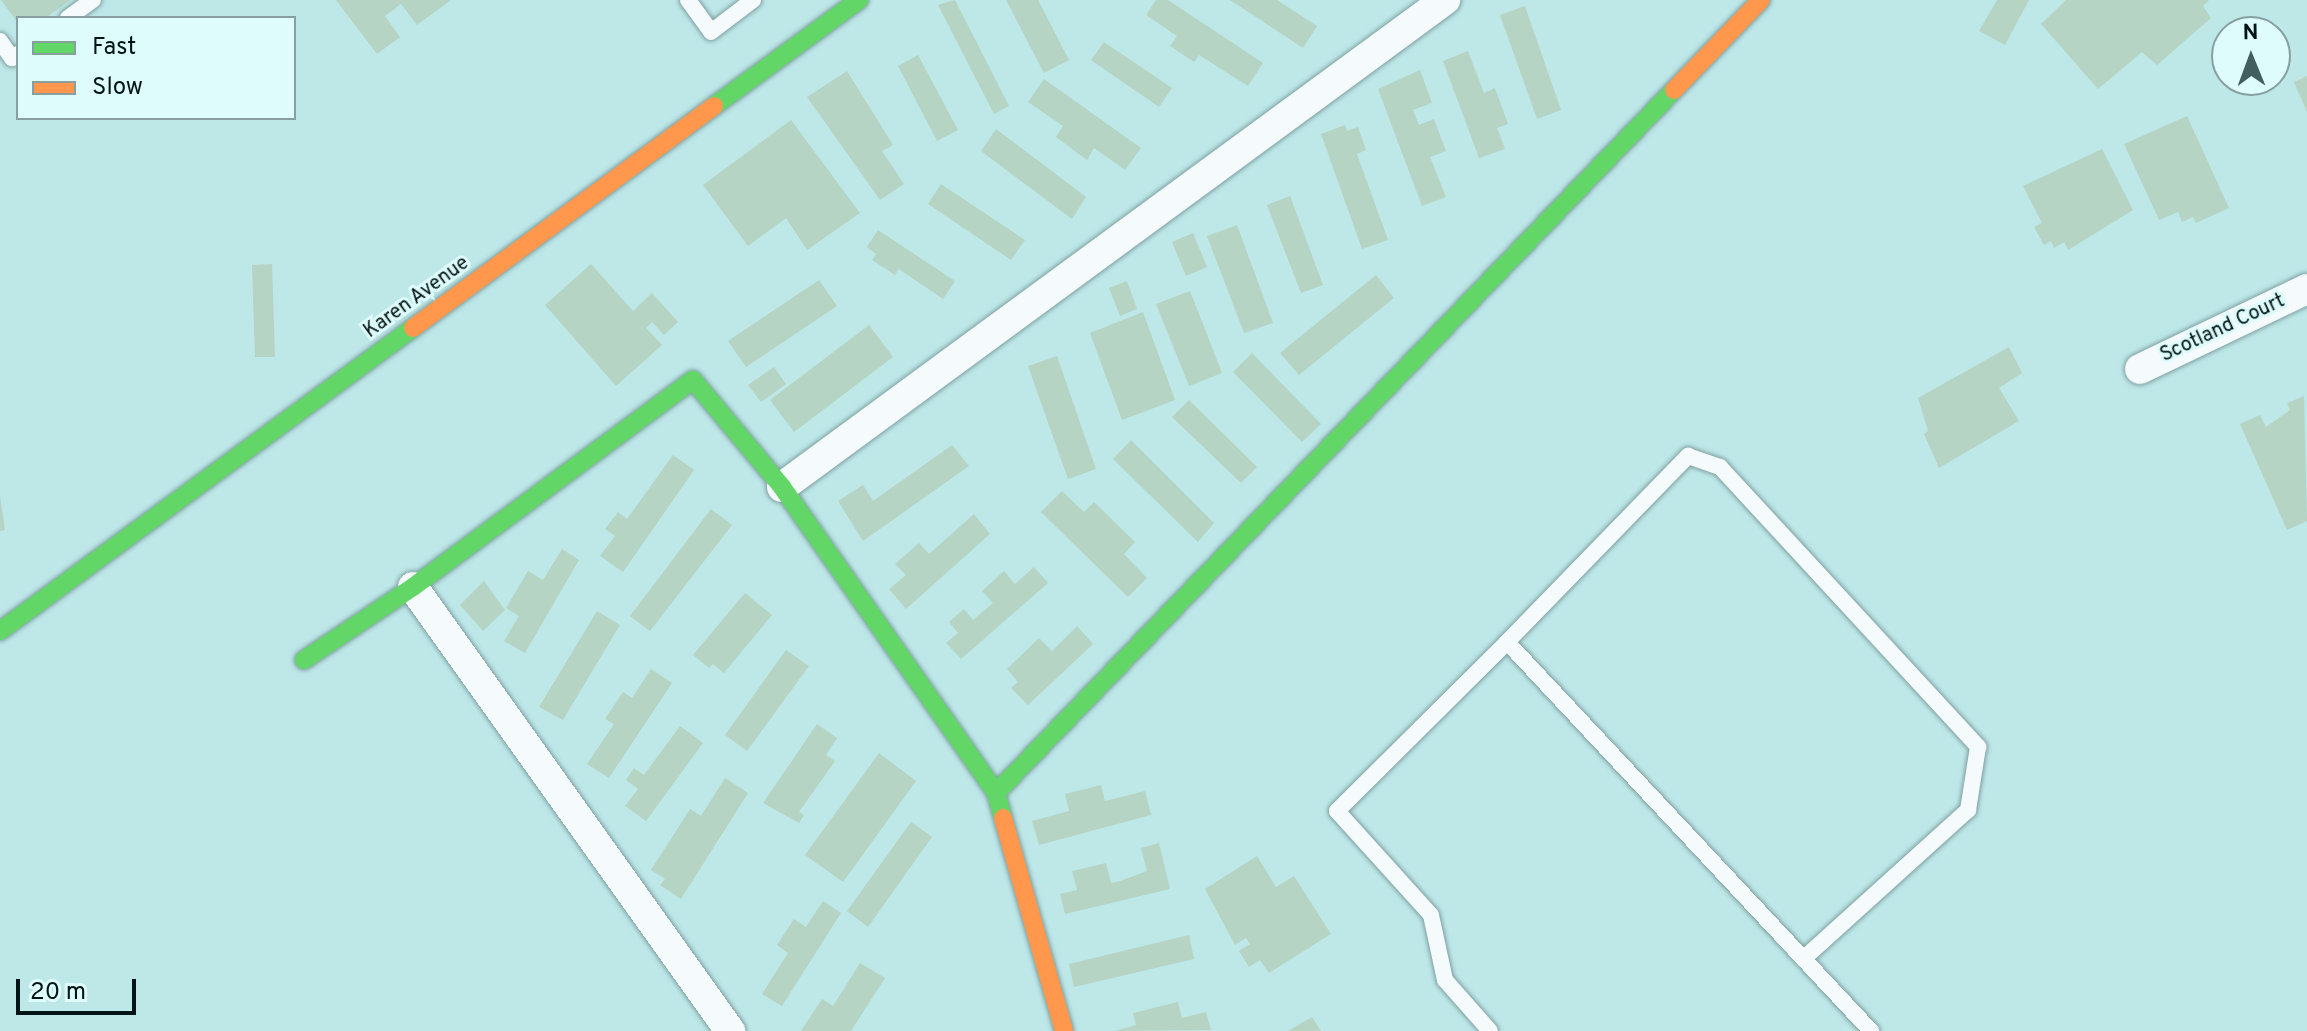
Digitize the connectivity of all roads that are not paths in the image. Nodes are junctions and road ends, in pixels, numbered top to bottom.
1 (93, 0) edge
2 (688, 0) edge
3 (753, 0) edge
4 (859, 0) edge
5 (1445, 0) edge
6 (1761, 0) edge
7 (71, 16) edge
8 (0, 41) edge
9 (16, 55) edge
10 (2307, 289) edge
11 (2140, 369) dead end
12 (782, 487) junction
13 (413, 587) junction
14 (0, 631) edge
15 (1507, 642) junction
16 (304, 660) dead end
17 (996, 793) junction
18 (1803, 959) junction
19 (730, 1031) edge
20 (1064, 1031) edge
21 (1490, 1031) edge
22 (1871, 1031) edge

1 - 7 lane
2 - 3 lane
4 - 14 street, Karen Avenue
5 - 12 street
6 - 17 street
8 - 9 lane
10 - 11 street, Scotland Court
12 - 13 street
12 - 17 street
13 - 16 street
13 - 19 street
15 - 18 lane
15 - 18 lane
15 - 21 lane
17 - 20 street
18 - 22 lane

